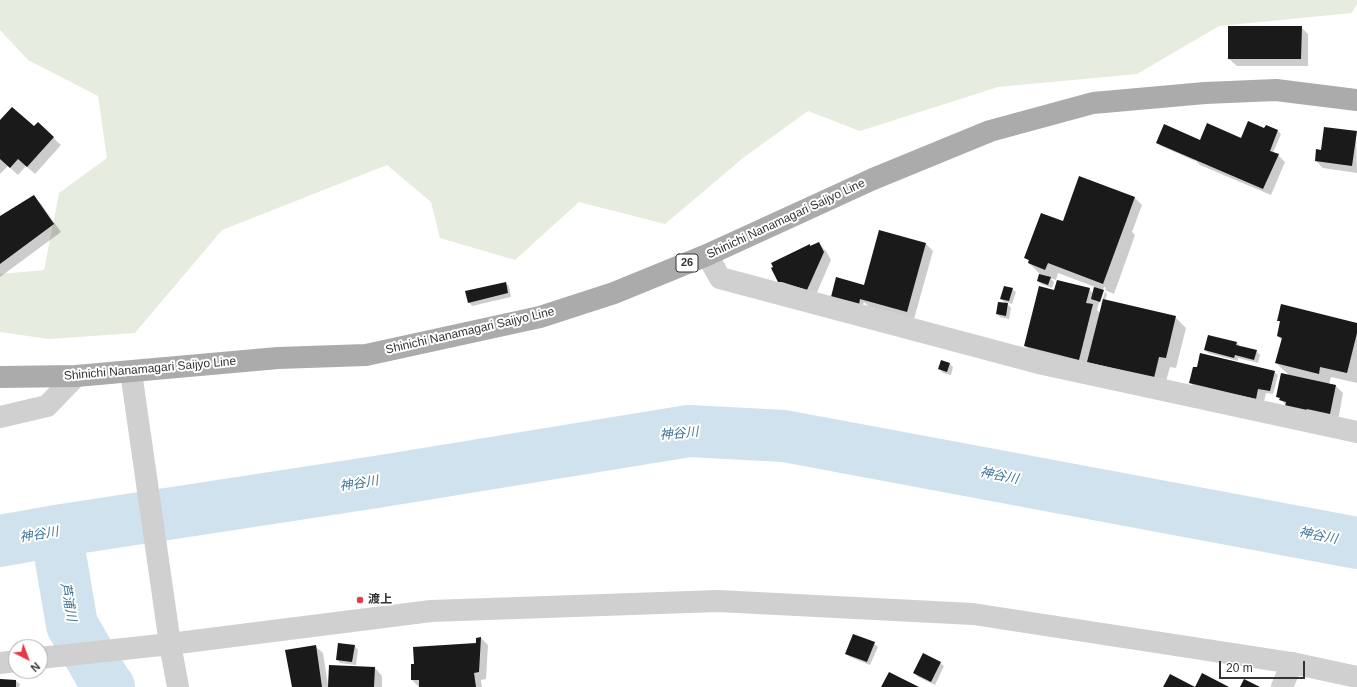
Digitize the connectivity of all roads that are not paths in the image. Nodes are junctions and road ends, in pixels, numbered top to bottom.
1 (1357, 100) edge
2 (707, 255) junction
3 (131, 372) junction
4 (76, 376) junction
5 (0, 377) edge
6 (0, 417) edge
7 (1357, 432) edge
8 (169, 636) junction
9 (48, 657) edge
10 (1292, 663) junction
11 (1357, 677) edge
12 (178, 687) edge
13 (1282, 687) edge

1 - 2 main road, Shinichi Nanamagari Saijyo Line / 26
2 - 3 main road, Shinichi Nanamagari Saijyo Line / 26
2 - 7 street
3 - 4 main road, Shinichi Nanamagari Saijyo Line / 26
3 - 8 street
4 - 5 main road, Shinichi Nanamagari Saijyo Line / 26
4 - 6 street
8 - 9 street
8 - 10 street
8 - 12 street
10 - 11 street
10 - 13 street

